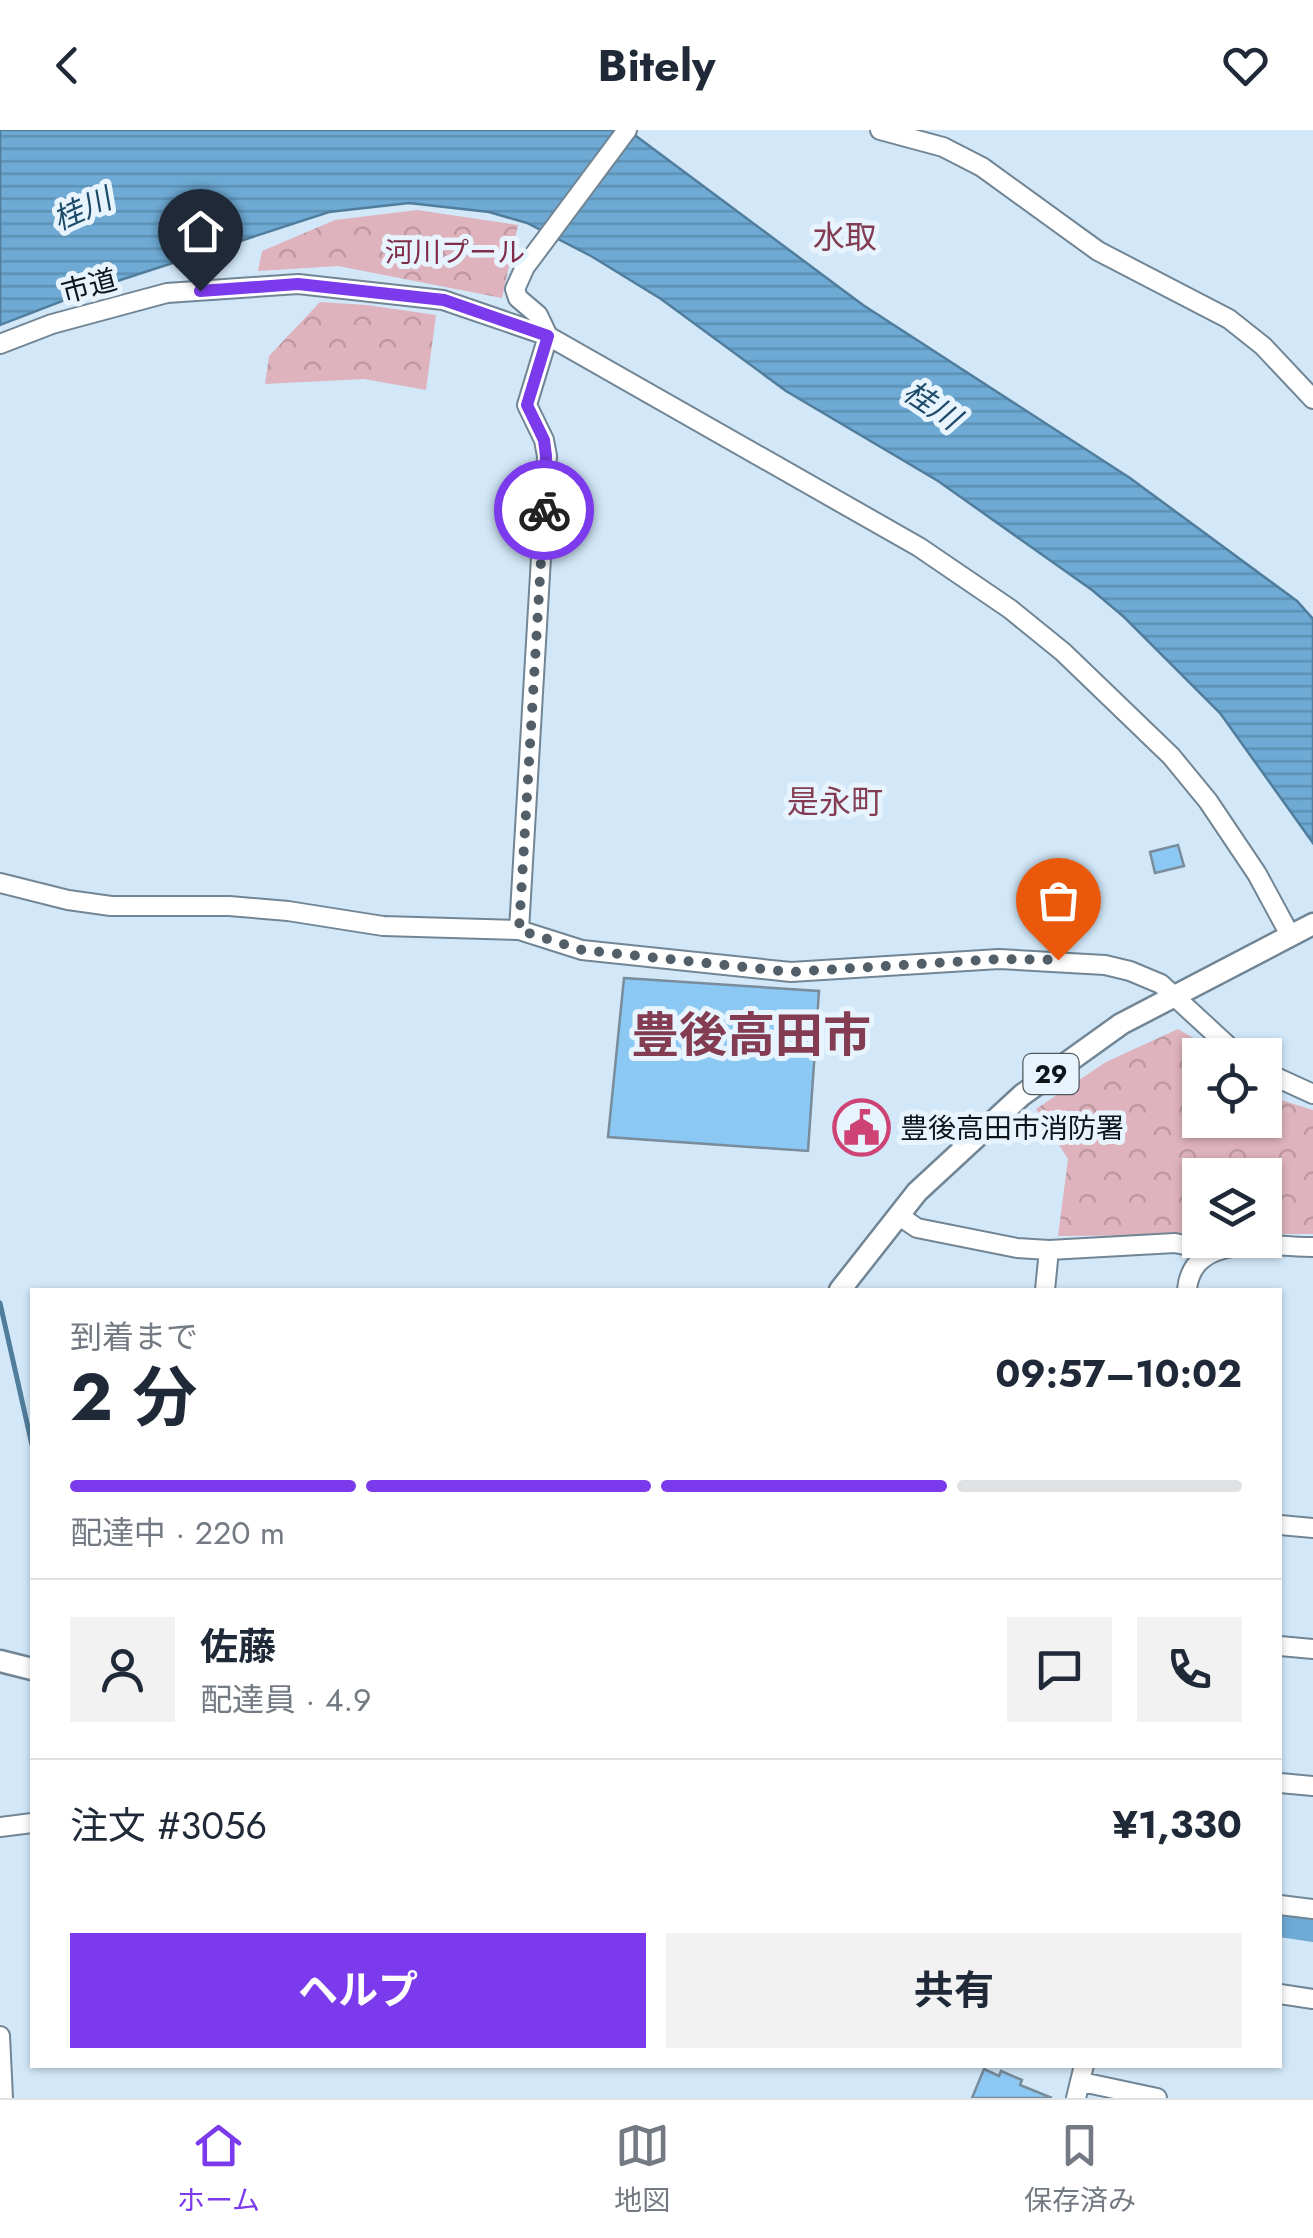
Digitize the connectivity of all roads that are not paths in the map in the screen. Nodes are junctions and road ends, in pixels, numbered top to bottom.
1 (626, 130) edge
2 (880, 130) edge
3 (548, 336) junction
4 (0, 344) edge
5 (1313, 399) edge
6 (0, 883) edge
7 (1312, 924) edge
8 (519, 930) junction
9 (1290, 935) junction
10 (1176, 995) junction
11 (1220, 1038) edge
12 (1282, 1080) edge
13 (1313, 1094) edge
14 (898, 1215) junction
15 (1182, 1244) edge
16 (1282, 1247) edge
17 (1313, 1247) edge
18 (1049, 1250) junction
19 (1202, 1258) edge
20 (842, 1288) edge
21 (1045, 1288) edge
22 (1187, 1288) edge
23 (1282, 1524) edge
24 (1313, 1528) edge
25 (1282, 1646) edge
26 (1313, 1650) edge
27 (0, 1661) edge
28 (30, 1668) edge
29 (1282, 1783) edge
30 (1313, 1786) edge
31 (30, 1823) edge
32 (0, 1827) edge
33 (1282, 1904) edge
34 (1313, 1909) edge
35 (1282, 1994) edge
36 (1313, 1999) edge
37 (0, 2036) edge
38 (1081, 2082) edge
39 (3, 2098) edge
40 (1157, 2098) edge

1 - 3 street
2 - 5 street
3 - 4 street, 市道
3 - 8 street
3 - 9 street
6 - 8 street
7 - 9 main road, 29
8 - 10 street
9 - 10 main road, 29
10 - 11 street
10 - 14 main road, 29
12 - 13 street
14 - 18 street
14 - 20 main road, 29
15 - 18 street
16 - 17 street
18 - 21 street
19 - 22 street
23 - 24 street
25 - 26 street
27 - 28 main road
29 - 30 street
31 - 32 street
33 - 34 street
35 - 36 street
37 - 39 street
38 - 40 street

